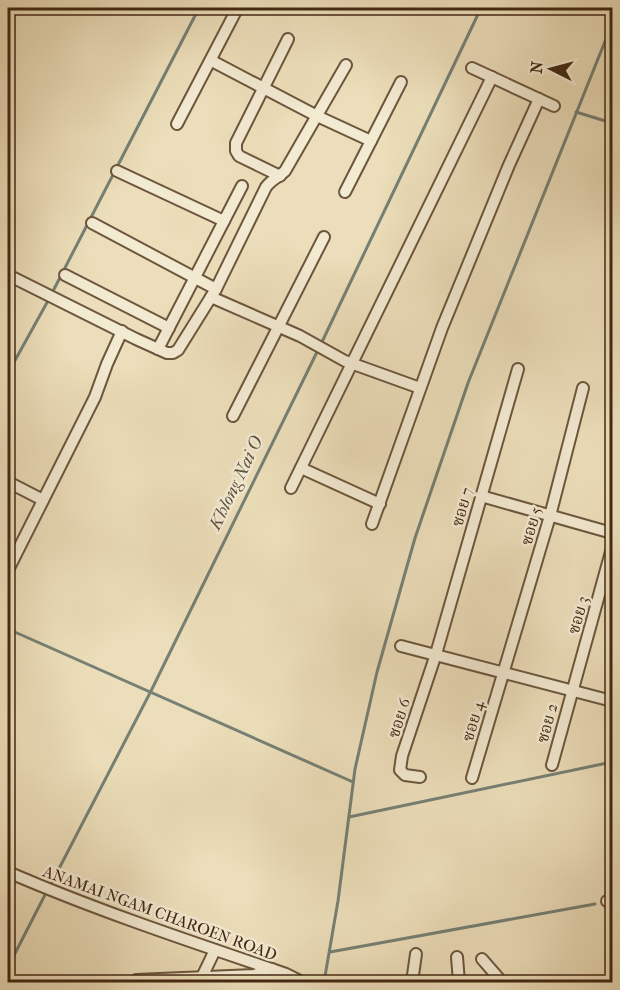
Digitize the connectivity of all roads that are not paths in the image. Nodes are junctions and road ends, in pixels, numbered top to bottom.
1 (237, 9) dead end
2 (288, 39) dead end
3 (212, 61) junction
4 (346, 65) dead end
5 (472, 68) dead end
6 (492, 77) junction
7 (401, 82) dead end
8 (263, 88) junction
9 (539, 99) junction
10 (554, 106) dead end
11 (317, 116) junction
12 (177, 124) dead end
13 (371, 141) junction
14 (117, 171) dead end
15 (280, 176) junction
16 (242, 186) dead end
17 (345, 192) dead end
18 (224, 221) junction
19 (92, 223) dead end
20 (324, 237) dead end
21 (8, 275) edge
22 (65, 275) dead end
23 (194, 277) junction
24 (214, 293) junction
25 (278, 326) junction
26 (169, 328) junction
27 (122, 332) junction
28 (158, 349) junction
29 (352, 363) junction
30 (518, 369) dead end
31 (420, 388) junction
32 (583, 388) dead end
33 (233, 416) dead end
34 (301, 468) junction
35 (8, 482) edge
36 (291, 488) dead end
37 (481, 495) junction
38 (44, 500) junction
39 (380, 504) junction
40 (550, 516) junction
41 (372, 524) dead end
42 (612, 533) edge
43 (612, 548) edge
44 (8, 570) edge
45 (401, 646) dead end
46 (436, 654) junction
47 (503, 672) junction
48 (572, 689) junction
49 (612, 700) edge
50 (552, 765) dead end
51 (420, 777) dead end
52 (472, 778) dead end
53 (8, 872) edge
54 (215, 950) junction
55 (416, 954) dead end
56 (457, 957) dead end
57 (482, 959) dead end
58 (272, 969) junction
59 (202, 977) junction
60 (136, 980) dead end
61 (302, 982) edge
62 (412, 982) edge
63 (459, 982) edge
64 (502, 982) edge

1 - 3 street
2 - 8 street
3 - 8 street
3 - 12 street
4 - 11 street
5 - 6 street
6 - 9 street
6 - 29 street
7 - 13 street
8 - 11 street
8 - 15 street
9 - 10 street
9 - 31 street
11 - 13 street
11 - 15 street
13 - 17 street
14 - 18 street
15 - 24 street
16 - 18 street
18 - 23 street
19 - 23 street
20 - 25 street
21 - 27 street
22 - 26 street
23 - 24 street
23 - 26 street
24 - 25 street
24 - 28 street
25 - 29 street
25 - 33 street
26 - 28 street
27 - 28 street
27 - 38 street
29 - 31 street
29 - 34 street
30 - 37 street, ซอย 7
31 - 39 street
32 - 40 street, ซอย 5
34 - 36 street
34 - 39 street
35 - 38 street
37 - 40 street
37 - 46 street, ซอย 7
38 - 44 street
39 - 41 street
40 - 42 street
40 - 47 street, ซอย 5
43 - 48 street, ซอย 3
45 - 46 street
46 - 47 street
46 - 51 street, ซอย 6
47 - 48 street
47 - 52 street, ซอย 4
48 - 49 street
48 - 50 street, ซอย 2
53 - 54 street, ANAMAI NGAM CHAROEN ROAD
54 - 58 street, ANAMAI NGAM CHAROEN ROAD
54 - 59 street
55 - 62 street
56 - 63 street
57 - 64 street
58 - 59 street
58 - 61 street, ANAMAI NGAM CHAROEN ROAD
59 - 60 street

